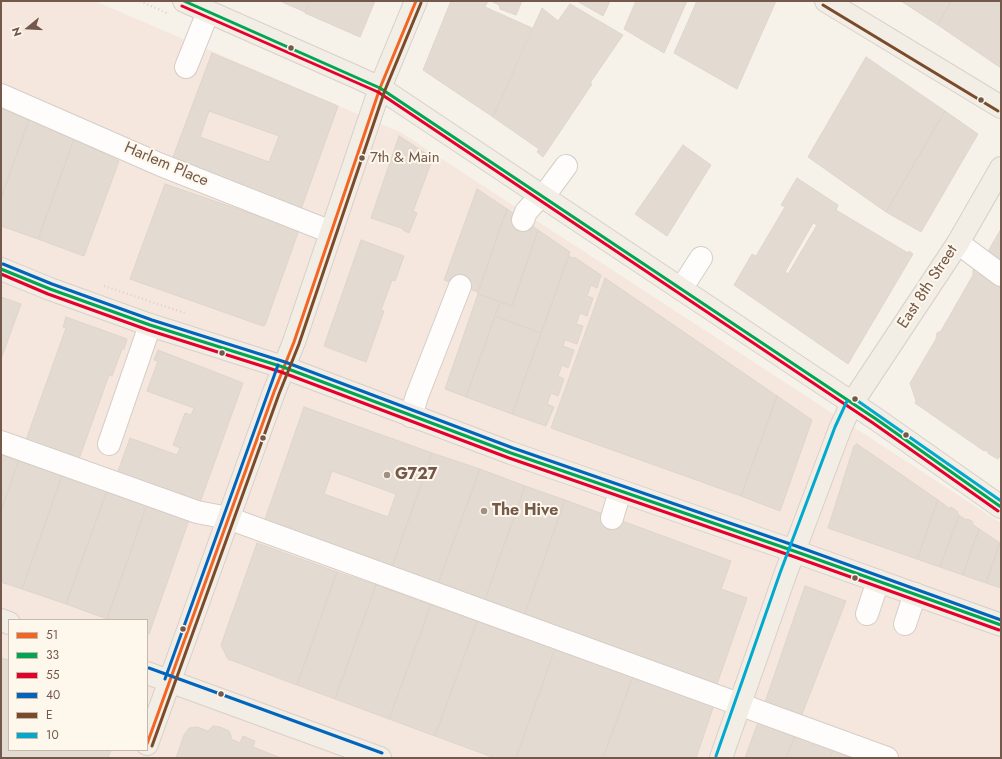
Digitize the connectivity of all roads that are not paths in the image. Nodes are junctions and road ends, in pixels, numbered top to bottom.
1 (184, 1) edge
2 (416, 1) edge
3 (826, 1) edge
4 (208, 12) junction
5 (186, 67) dead end
6 (380, 88) junction
7 (1, 96) edge
8 (1001, 107) edge
9 (566, 166) dead end
10 (1001, 168) edge
11 (542, 196) junction
12 (523, 220) dead end
13 (332, 232) junction
14 (958, 243) junction
15 (701, 258) dead end
16 (1, 269) edge
17 (1001, 275) edge
18 (460, 286) dead end
19 (680, 289) junction
20 (150, 325) junction
21 (283, 367) junction
22 (852, 403) junction
23 (411, 416) junction
24 (1, 442) edge
25 (109, 444) dead end
26 (620, 491) junction
27 (1001, 507) edge
28 (228, 518) junction
29 (612, 518) dead end
30 (794, 551) junction
31 (878, 580) junction
32 (915, 594) junction
33 (867, 614) dead end
34 (905, 624) dead end
35 (1001, 624) edge
36 (148, 673) edge
37 (170, 681) junction
38 (740, 703) junction
39 (148, 741) edge
40 (380, 758) edge
41 (720, 758) edge
42 (887, 758) edge

1 - 4 main road
2 - 6 main road
3 - 8 main road
4 - 5 lane
4 - 6 main road
6 - 11 main road
6 - 13 main road
7 - 13 lane, Harlem Place
9 - 11 lane
10 - 14 main road, East 8th Street
11 - 12 lane
11 - 19 main road
13 - 21 main road
14 - 17 lane
14 - 22 main road, East 8th Street
15 - 19 lane
16 - 20 main road
18 - 23 lane
19 - 22 main road
20 - 21 main road
20 - 25 lane
21 - 23 main road
21 - 28 main road
22 - 27 main road
22 - 30 main road, East 8th Street
23 - 26 main road
24 - 28 lane
26 - 29 lane
26 - 30 main road
28 - 37 main road
28 - 38 lane
30 - 31 main road
30 - 38 main road, East 8th Street
31 - 32 main road
31 - 33 lane
32 - 34 lane
32 - 35 main road
36 - 37 main road
37 - 39 main road
37 - 40 main road
38 - 41 main road, East 8th Street
38 - 42 lane

